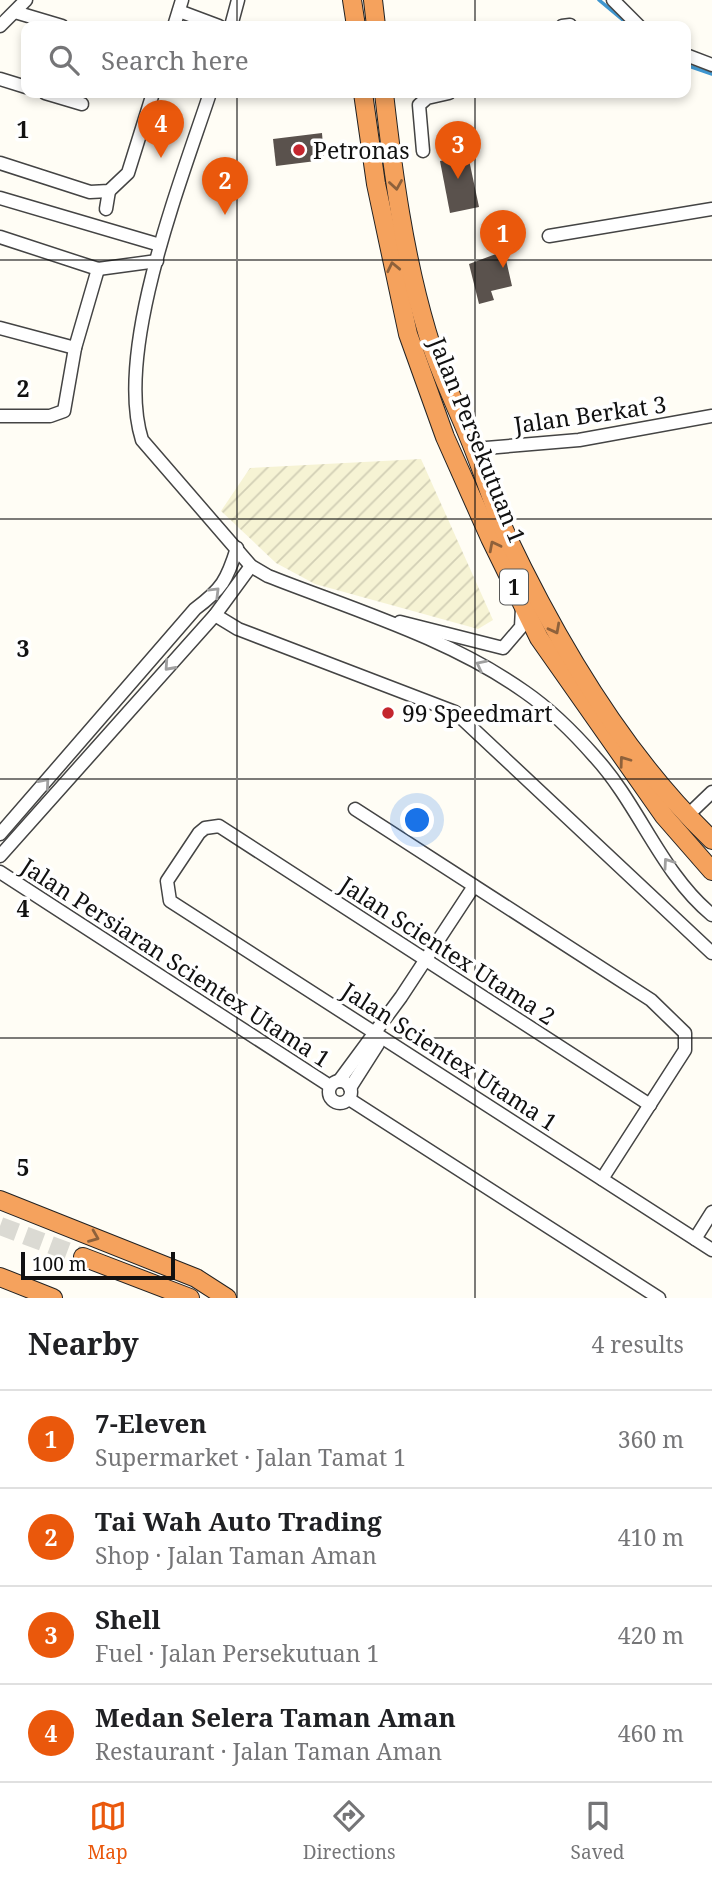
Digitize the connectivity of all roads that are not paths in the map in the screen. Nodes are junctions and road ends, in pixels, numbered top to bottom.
1 (26, 0) edge
2 (239, 0) edge
3 (373, 0) edge
4 (612, 0) edge
5 (353, 1) edge
6 (180, 5) edge
7 (15, 12) junction
8 (45, 21) edge
9 (210, 21) edge
10 (233, 21) edge
11 (355, 21) edge
12 (375, 21) edge
13 (634, 21) edge
14 (0, 26) edge
15 (691, 57) edge
16 (712, 65) edge
17 (0, 79) edge
18 (21, 85) edge
19 (62, 98) edge
20 (151, 98) edge
21 (207, 98) edge
22 (364, 98) edge
23 (385, 98) edge
24 (426, 98) edge
25 (82, 104) dead end
26 (423, 151) dead end
27 (0, 163) edge
28 (109, 191) junction
29 (0, 198) edge
30 (106, 209) dead end
31 (712, 209) edge
32 (549, 236) dead end
33 (0, 237) edge
34 (160, 244) junction
35 (157, 261) junction
36 (98, 269) junction
37 (0, 328) edge
38 (75, 348) junction
39 (0, 416) edge
40 (712, 416) edge
41 (474, 449) junction
42 (237, 548) junction
43 (251, 566) junction
44 (522, 601) junction
45 (355, 611) junction
46 (215, 615) junction
47 (181, 628) junction
48 (712, 792) edge
49 (355, 809) dead end
50 (687, 816) junction
51 (0, 834) edge
52 (712, 840) edge
53 (0, 856) edge
54 (712, 871) edge
55 (0, 872) edge
56 (474, 886) junction
57 (167, 895) joint
58 (712, 915) edge
59 (712, 953) edge
60 (425, 961) junction
61 (379, 1036) junction
62 (342, 1088) junction
63 (650, 1105) junction
64 (602, 1179) junction
65 (0, 1200) edge
66 (712, 1212) edge
67 (695, 1239) junction
68 (712, 1250) edge
69 (83, 1257) tunnel mouth
70 (0, 1277) edge
71 (53, 1298) edge
72 (190, 1298) edge
73 (227, 1298) edge
74 (659, 1298) edge

1 - 7 street
2 - 10 street
3 - 12 highway
4 - 13 street
5 - 11 highway
6 - 9 street
7 - 8 street
7 - 14 street
15 - 16 street
17 - 18 street
19 - 25 street
20 - 28 street
21 - 34 street
44 -> 22 highway, Jalan Persekutuan 1 / 1
23 -> 41 highway, Jalan Persekutuan 1 / 1
24 - 26 street
27 - 28 street
28 - 30 street
29 - 34 street
31 - 32 street
33 - 36 street
34 - 35 street
35 - 36 street
35 - 42 street
36 - 38 street
37 - 38 street
38 - 39 street
40 - 41 street, Jalan Berkat 3
41 -> 50 highway, Jalan Persekutuan 1 / 1
42 - 43 street
47 -> 42 street
43 - 45 street
43 - 46 street
44 - 45 street
54 -> 44 highway, Jalan Persekutuan 1 / 1
58 -> 45 street
46 - 47 street
46 -> 53 street
46 - 59 street
51 -> 47 street
48 - 50 street
49 - 56 street
50 - 52 highway, Jalan Persekutuan 1 / 1
55 - 62 street, Jalan Persiaran Scientex Utama 1
56 - 60 street
56 - 63 street
57 - 60 street, Jalan Scientex Utama 2
57 - 61 street, Jalan Scientex Utama 1
60 - 61 street
60 - 63 street, Jalan Scientex Utama 2
61 - 62 street
61 - 64 street, Jalan Scientex Utama 1
62 - 74 street, Jalan Persiaran Scientex Utama 1
63 - 64 street
64 - 67 street, Jalan Scientex Utama 1
65 -> 73 highway
66 - 67 street
67 - 68 street, Jalan Scientex Utama 1
69 - 72 highway
70 - 71 highway

